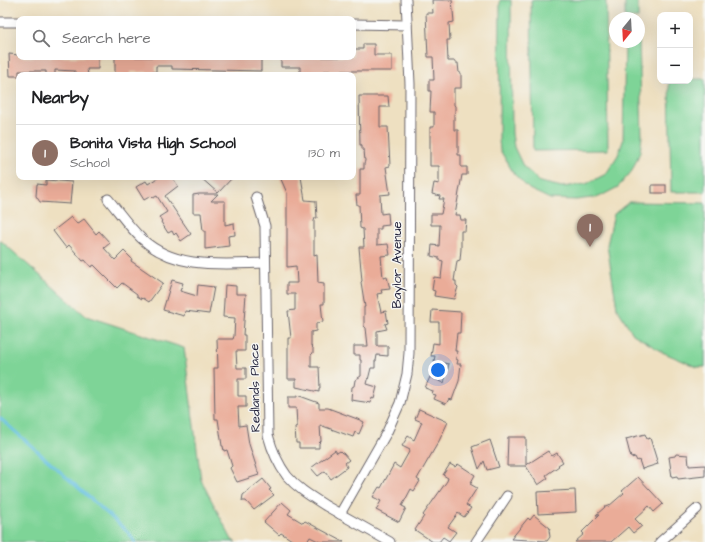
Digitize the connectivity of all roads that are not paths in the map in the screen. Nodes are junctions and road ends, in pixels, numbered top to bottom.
1 (406, 0) edge
2 (0, 22) edge
3 (16, 22) edge
4 (356, 24) edge
5 (407, 25) junction
6 (256, 197) dead end
7 (108, 199) dead end
8 (265, 263) junction
9 (507, 496) dead end
10 (697, 509) dead end
11 (340, 514) junction
12 (390, 542) edge
13 (476, 542) edge
14 (660, 542) edge

1 - 5 street, Baylor Avenue
2 - 3 street
4 - 5 street
5 - 11 street, Baylor Avenue
6 - 8 street, Redlands Place
7 - 8 street
8 - 11 street, Redlands Place
9 - 13 street
10 - 14 street
11 - 12 street, Redlands Place

